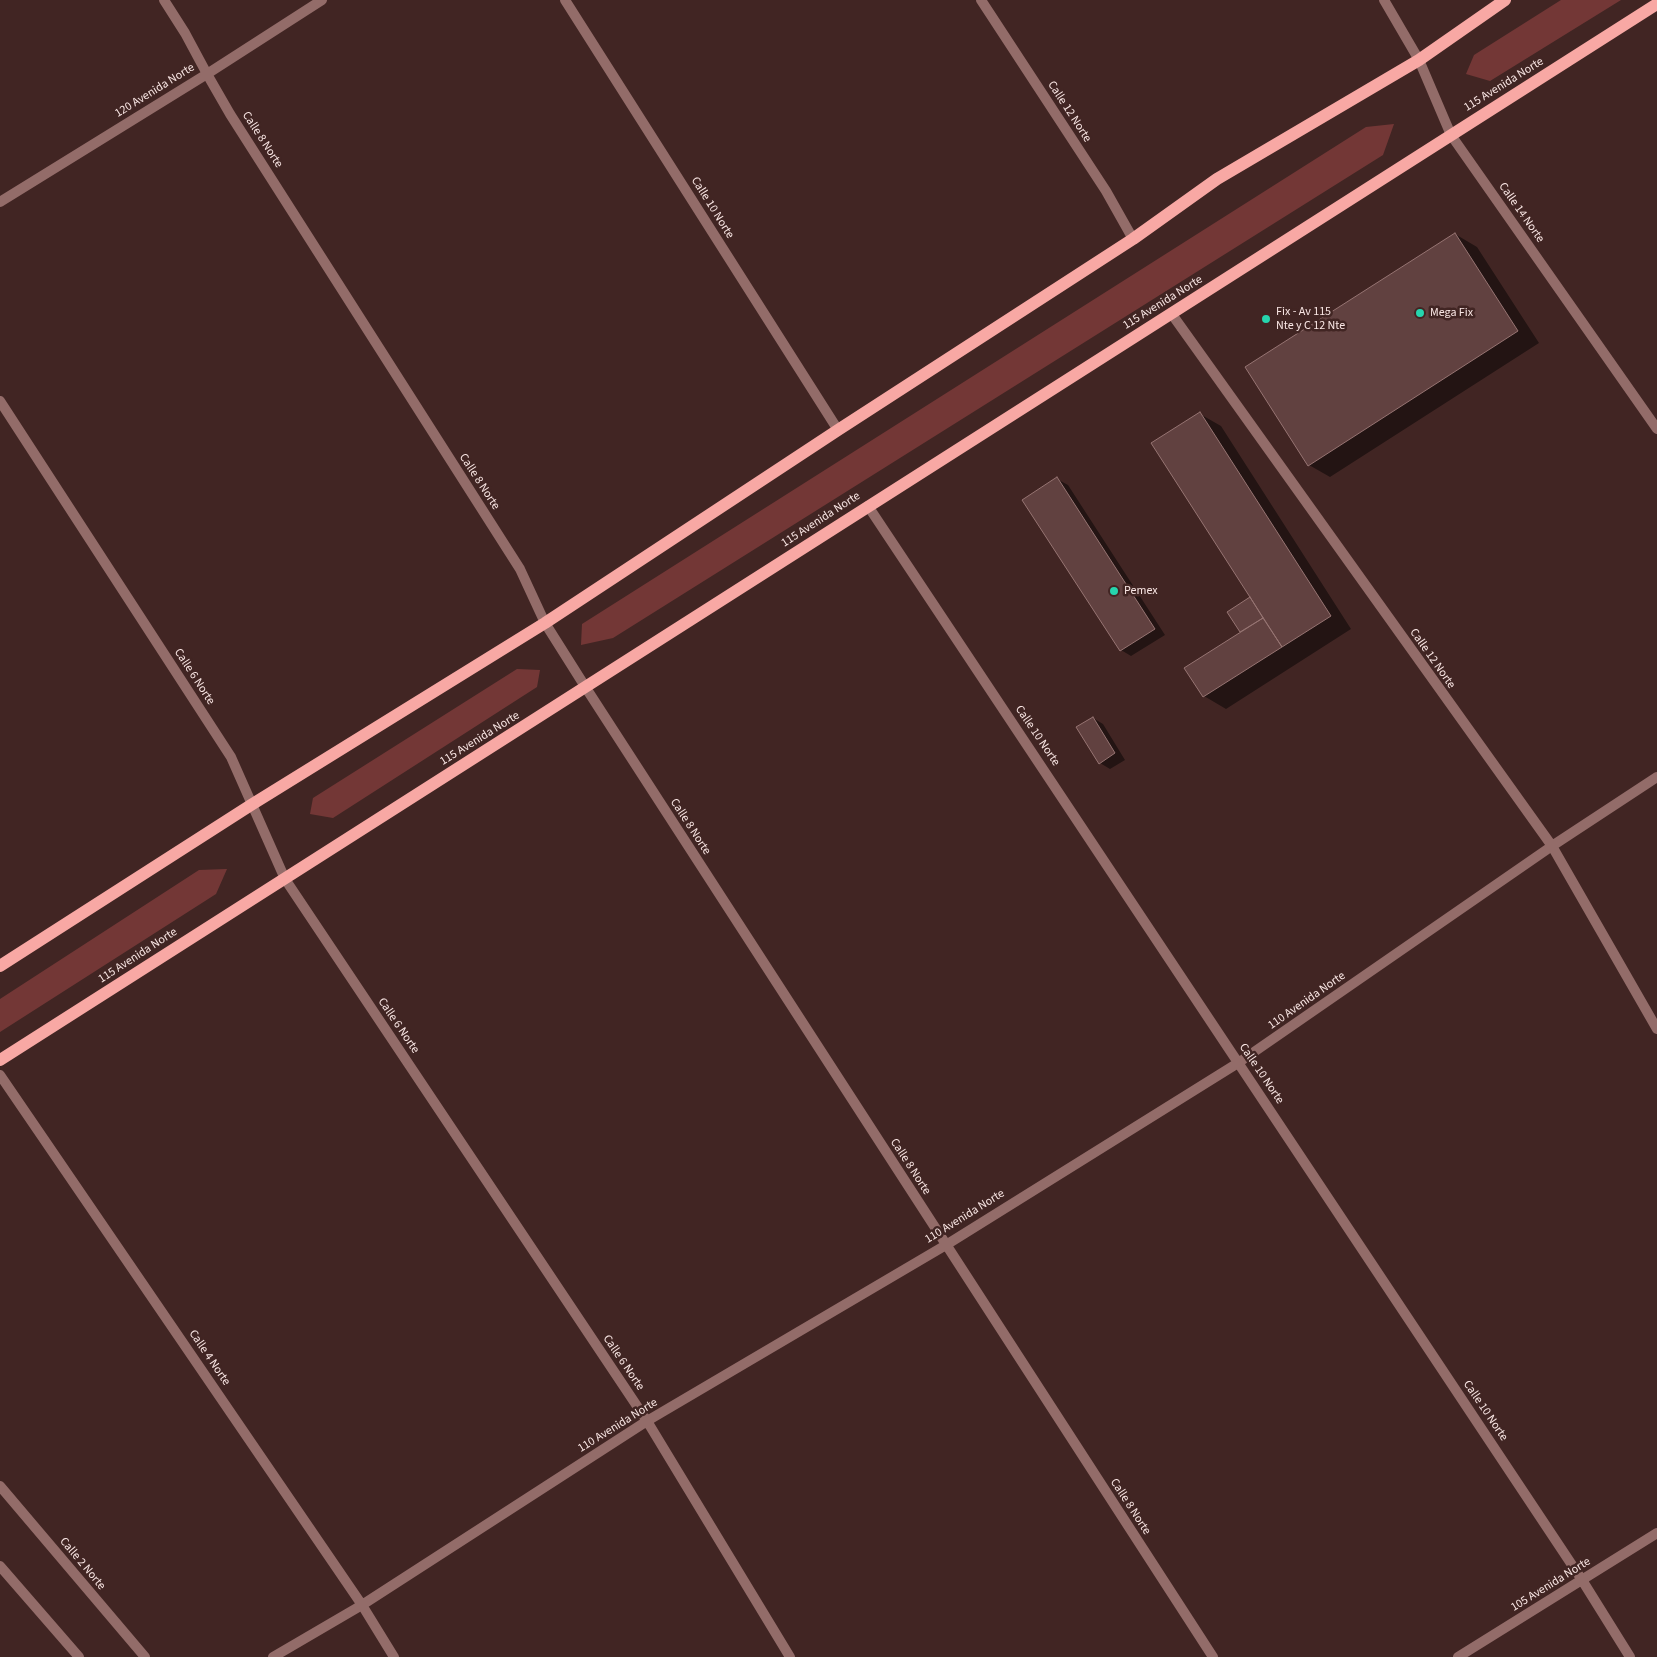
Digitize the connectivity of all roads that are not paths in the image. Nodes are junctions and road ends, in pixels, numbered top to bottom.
1 (164, 0) edge
2 (322, 0) edge
3 (565, 0) edge
4 (982, 0) edge
5 (1384, 0) edge
6 (1505, 0) edge
7 (1657, 4) edge
8 (1419, 60) junction
9 (206, 74) junction
10 (1450, 135) junction
11 (0, 202) edge
12 (1133, 239) junction
13 (1171, 313) junction
14 (0, 401) edge
15 (1657, 429) edge
16 (838, 430) junction
17 (868, 506) junction
18 (545, 623) junction
19 (586, 688) junction
20 (1657, 777) edge
21 (252, 805) junction
22 (1552, 846) junction
23 (285, 879) junction
24 (0, 966) edge
25 (1657, 1029) edge
26 (0, 1060) edge
27 (1238, 1063) junction
28 (0, 1075) edge
29 (946, 1245) junction
30 (647, 1421) junction
31 (0, 1486) edge
32 (1657, 1533) edge
33 (0, 1566) edge
34 (1582, 1580) junction
35 (362, 1605) junction
36 (79, 1657) edge
37 (145, 1657) edge
38 (273, 1657) edge
39 (394, 1657) edge
40 (790, 1657) edge
41 (1213, 1657) edge
42 (1458, 1657) edge
43 (1630, 1657) edge

1 - 9 street, Calle 8 Norte
2 - 9 street, 120 Avenida Norte
3 - 16 street, Calle 10 Norte
4 - 12 street, Calle 12 Norte
5 - 8 street, Calle 14 Norte
6 - 8 main road
7 - 10 main road, 115 Avenida Norte
8 - 10 street, Calle 14 Norte
8 - 12 main road
9 - 11 street, 120 Avenida Norte
9 - 18 street, Calle 8 Norte
10 - 13 main road, 115 Avenida Norte
10 - 15 street, Calle 14 Norte
12 - 16 main road
13 - 17 main road, 115 Avenida Norte
13 - 22 street, Calle 12 Norte
14 - 21 street, Calle 6 Norte
16 - 18 main road
17 - 19 main road, 115 Avenida Norte
17 - 27 street, Calle 10 Norte
18 - 19 street, Calle 8 Norte
18 - 21 main road
19 - 23 main road, 115 Avenida Norte
19 - 29 street, Calle 8 Norte
20 - 22 street, 110 Avenida Norte
21 - 23 street, Calle 6 Norte
21 - 24 main road
22 - 25 street, Calle 12 Norte
22 - 27 street, 110 Avenida Norte
23 - 26 main road, 115 Avenida Norte
23 - 30 street, Calle 6 Norte
27 - 29 street, 110 Avenida Norte
27 - 34 street, Calle 10 Norte
28 - 35 street, Calle 4 Norte
29 - 30 street, 110 Avenida Norte
29 - 41 street, Calle 8 Norte
30 - 35 street, 110 Avenida Norte
30 - 40 street, Calle 6 Norte
31 - 37 street, Calle 2 Norte
32 - 34 street, 105 Avenida Norte
33 - 36 street
34 - 42 street, 105 Avenida Norte
34 - 43 street, Calle 10 Norte
35 - 38 street, 110 Avenida Norte
35 - 39 street, Calle 4 Norte

